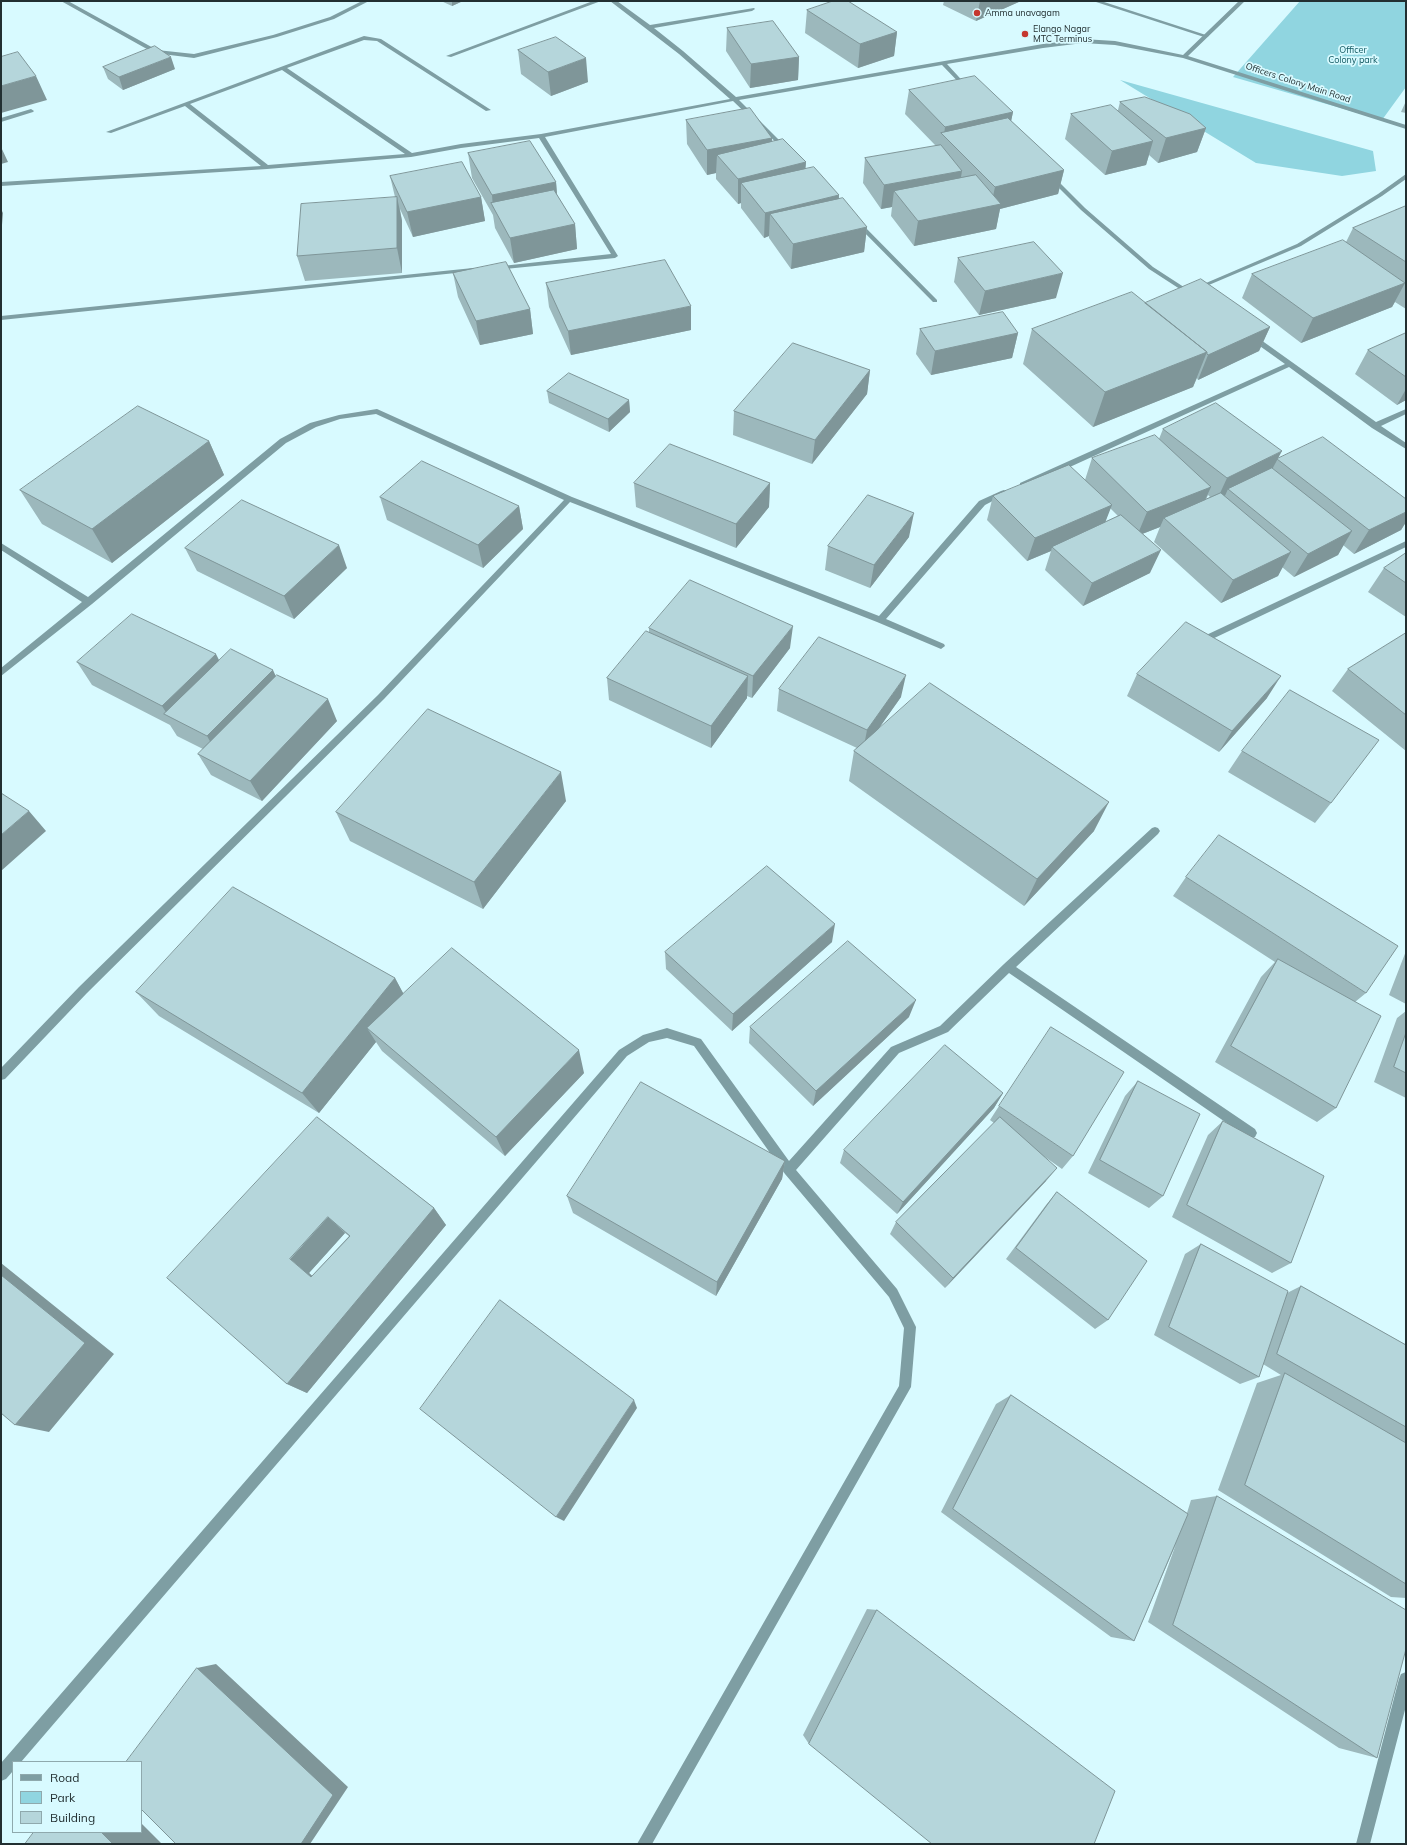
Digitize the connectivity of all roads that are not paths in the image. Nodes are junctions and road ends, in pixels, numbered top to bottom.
1 (64, 1) edge
2 (366, 1) edge
3 (598, 1) edge
4 (613, 1) edge
5 (1096, 1) edge
6 (1242, 1) edge
7 (752, 9) dead end
8 (649, 27) junction
9 (1206, 36) junction
10 (449, 56) dead end
11 (1184, 57) junction
12 (944, 64) junction
13 (283, 68) junction
14 (971, 92) edge
15 (737, 100) junction
16 (186, 104) junction
17 (488, 110) dead end
18 (31, 111) dead end
19 (1, 120) edge
20 (1406, 127) edge
21 (109, 132) dead end
22 (540, 136) junction
23 (411, 155) junction
24 (792, 156) edge
25 (268, 167) junction
26 (1045, 170) edge
27 (1406, 176) edge
28 (1, 184) edge
29 (852, 217) edge
30 (489, 269) edge
31 (481, 270) edge
32 (935, 301) dead end
33 (1, 318) edge
34 (1246, 333) edge
35 (1290, 364) junction
36 (1406, 411) edge
37 (1375, 426) junction
38 (1406, 447) edge
39 (569, 499) junction
40 (1406, 544) edge
41 (1, 546) edge
42 (89, 602) junction
43 (880, 620) junction
44 (1204, 639) edge
45 (940, 646) dead end
46 (1, 673) edge
47 (1155, 831) dead end
48 (1008, 967) junction
49 (1, 1076) edge
50 (1251, 1133) dead end
51 (789, 1170) junction
52 (1406, 1679) edge
53 (12, 1761) edge
54 (12, 1761) edge
55 (1, 1774) edge
56 (644, 1844) edge
57 (1363, 1844) edge

1 - 2 street
3 - 10 street
4 - 8 street
5 - 9 street
6 - 9 street
7 - 8 street
8 - 15 street
9 - 11 street
11 - 12 street, Officers Colony Main Road
11 - 20 street, Officers Colony Main Road
12 - 14 street
12 - 15 street, Officers Colony Main Road
13 - 16 street
13 - 17 street
13 - 23 street
15 - 22 street, Officers Colony Main Road
15 - 24 street
16 - 21 street
16 - 25 street
18 - 19 street
22 - 23 street, Officers Colony Main Road
22 - 30 street
23 - 25 street, Officers Colony Main Road
25 - 28 street, Officers Colony Main Road
26 - 27 street
29 - 32 street
31 - 33 street
34 - 35 street
35 - 37 street
35 - 43 street
36 - 37 street
37 - 38 street
39 - 42 street
39 - 43 street
39 - 49 street
40 - 44 street
41 - 42 street
42 - 46 street
43 - 45 street
47 - 48 street
48 - 50 street
48 - 51 street
51 - 53 street
51 - 56 street
52 - 57 street
54 - 55 street

